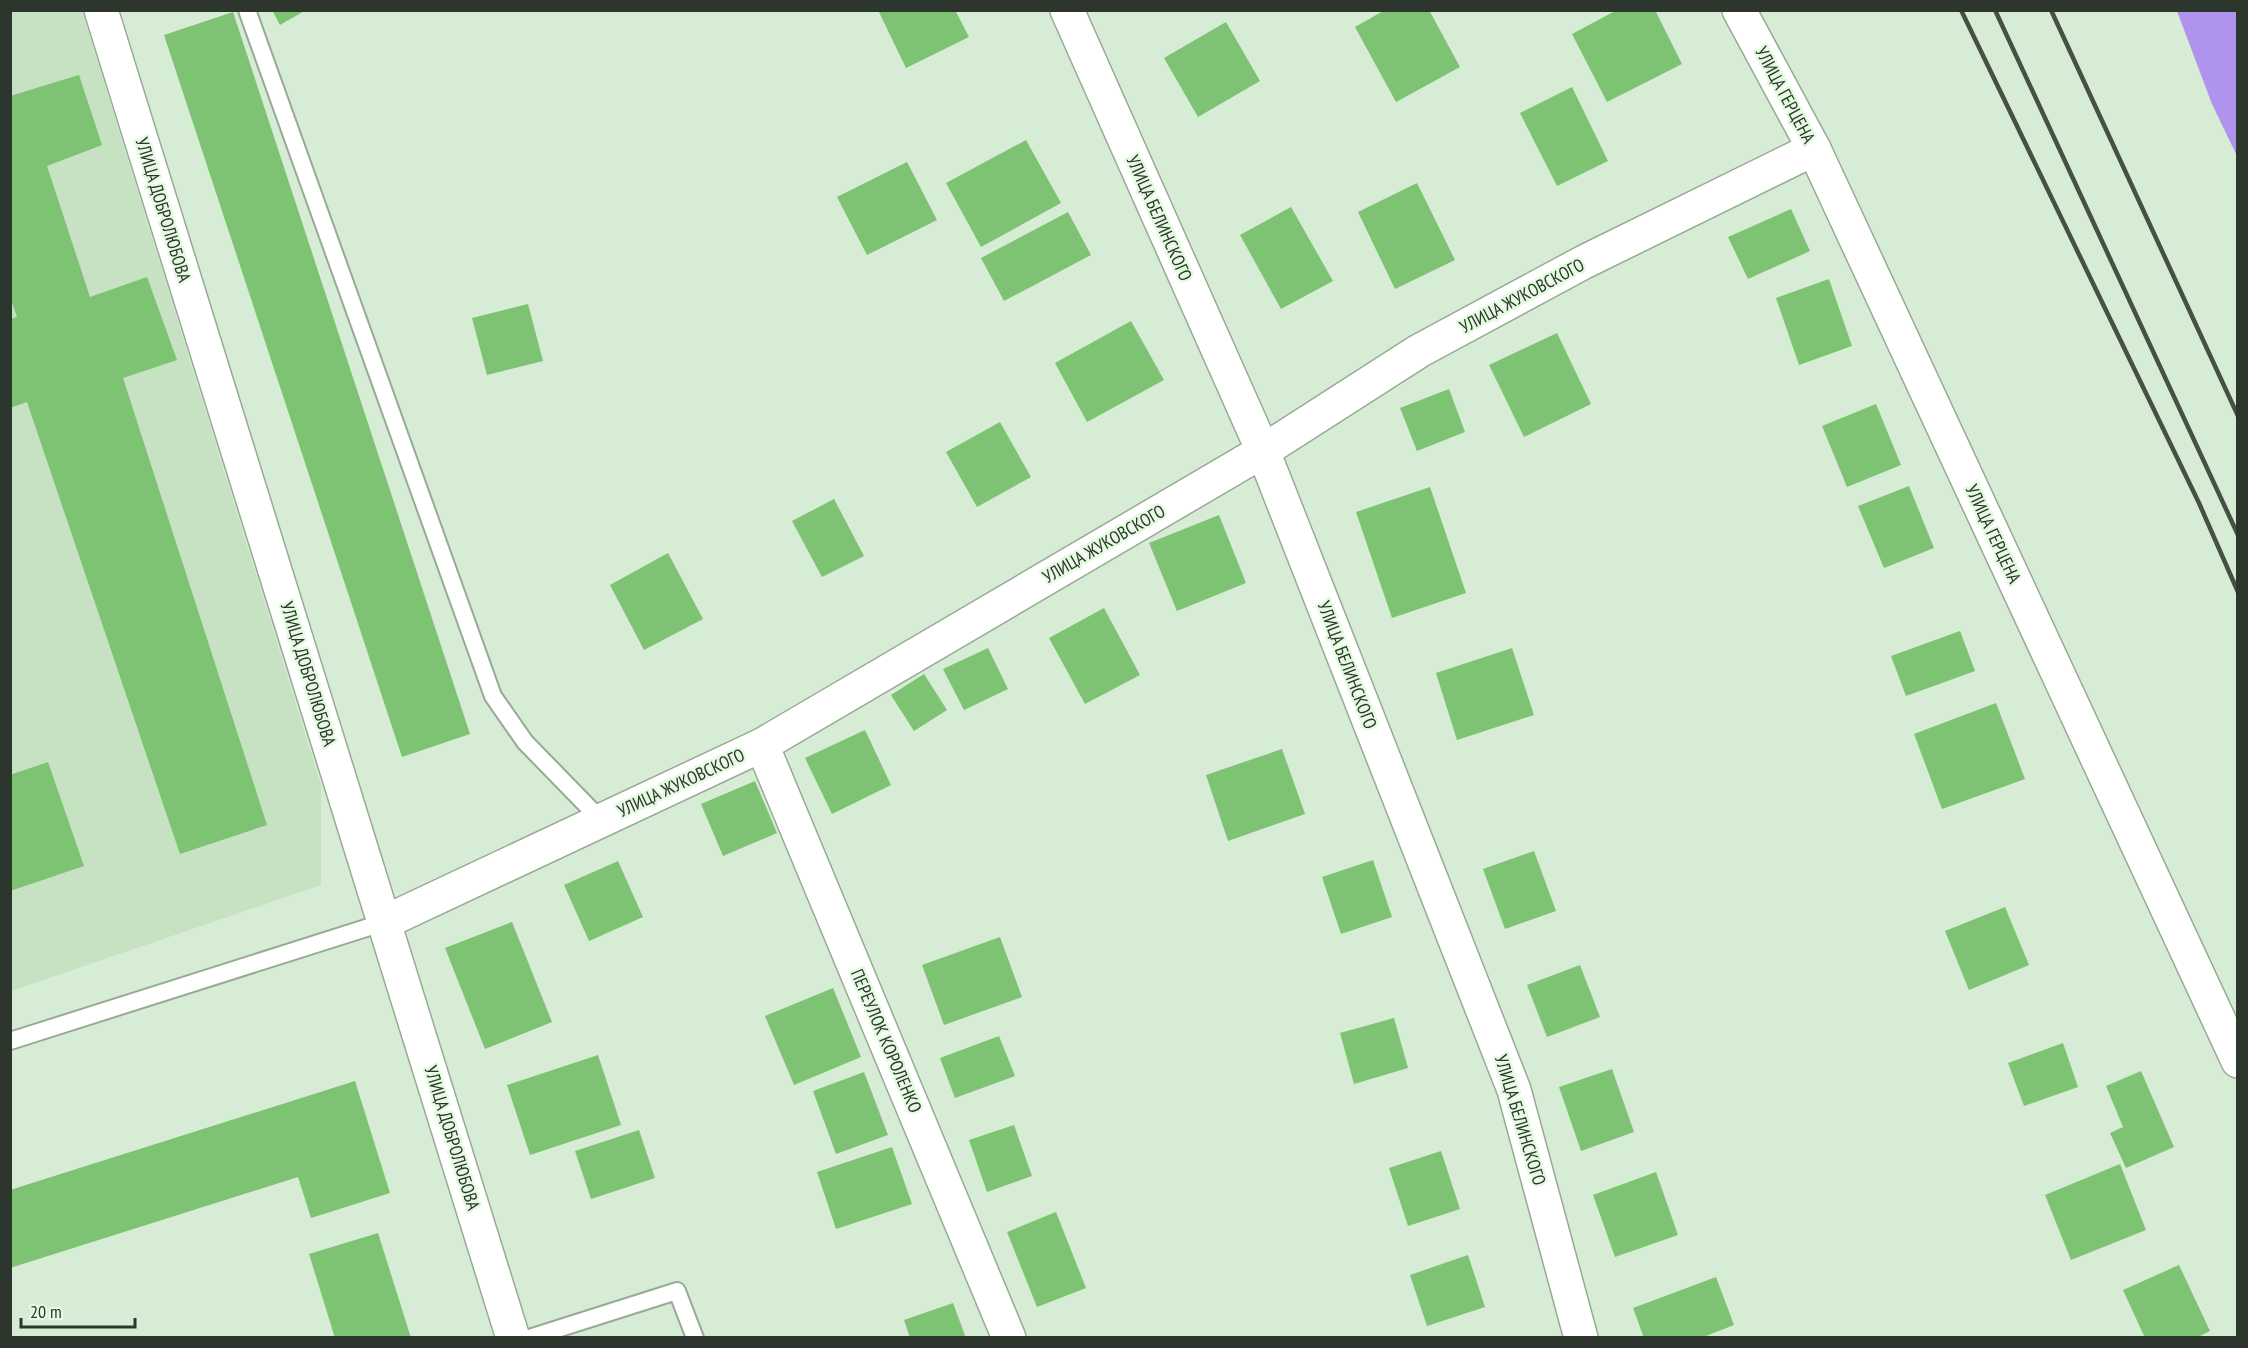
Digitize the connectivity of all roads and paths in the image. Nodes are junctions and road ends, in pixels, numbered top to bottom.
1 (101, 10) edge
2 (247, 10) edge
3 (1067, 10) edge
4 (1739, 10) edge
5 (1814, 149) junction
6 (1263, 450) junction
7 (762, 745) junction
8 (602, 820) junction
9 (385, 922) junction
10 (10, 1041) edge
11 (2238, 1061) edge
12 (513, 1338) edge
13 (529, 1338) edge
14 (695, 1338) edge
15 (1009, 1338) edge
16 (1581, 1338) edge

1 - 9 street, УЛИЦА ДОБРОЛЮБОВА
2 - 8 lane
3 - 6 street, УЛИЦА БЕЛИНСКОГО
4 - 5 street, УЛИЦА ГЕРЦЕНА
5 - 6 street, УЛИЦА ЖУКОВСКОГО
5 - 11 street, УЛИЦА ГЕРЦЕНА
6 - 7 street, УЛИЦА ЖУКОВСКОГО
6 - 16 street, УЛИЦА БЕЛИНСКОГО
7 - 8 street, УЛИЦА ЖУКОВСКОГО
7 - 15 street, ПЕРЕУЛОК КОРОЛЕНКО
8 - 9 street, УЛИЦА ЖУКОВСКОГО
9 - 10 lane
9 - 12 street, УЛИЦА ДОБРОЛЮБОВА
13 - 14 lane

